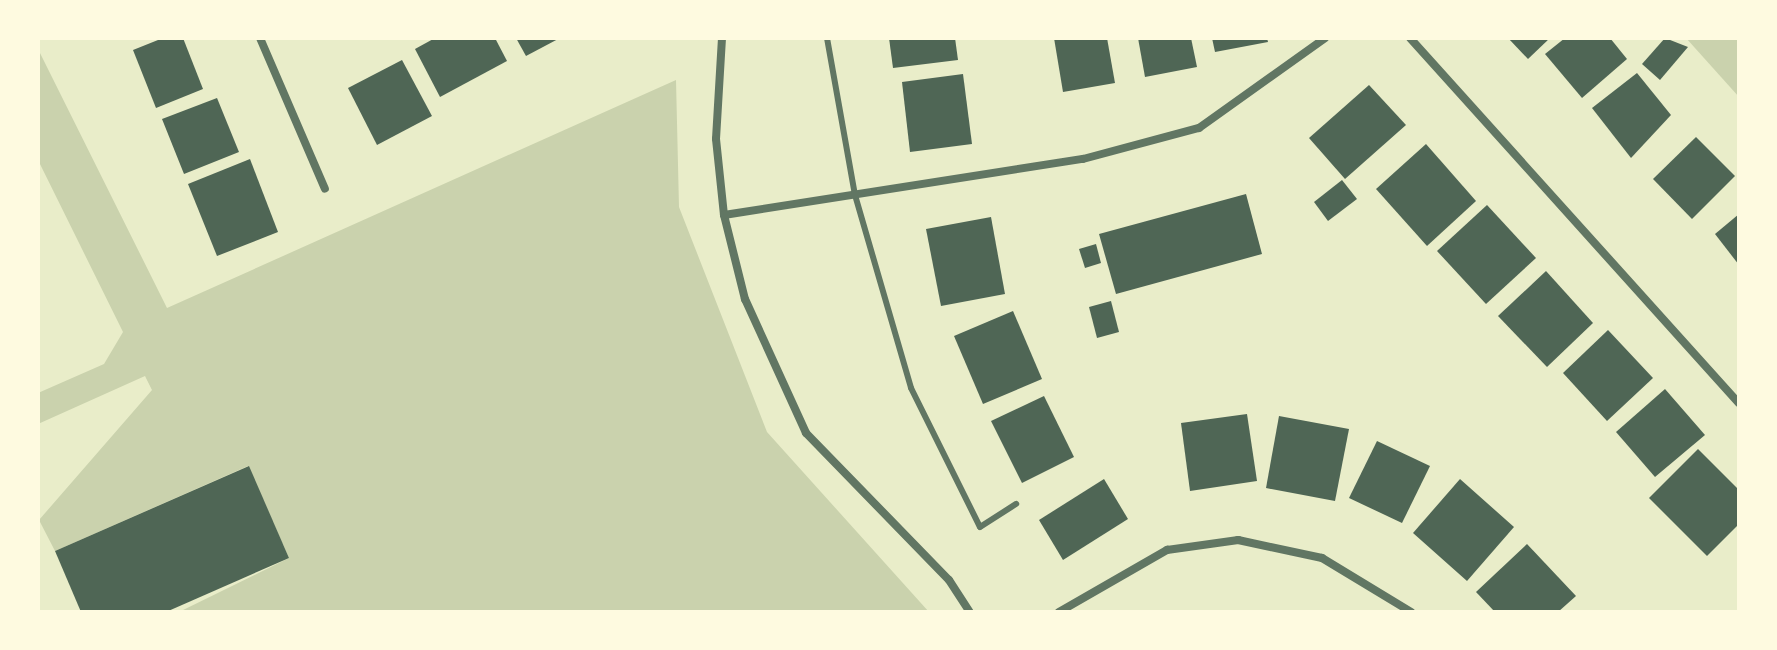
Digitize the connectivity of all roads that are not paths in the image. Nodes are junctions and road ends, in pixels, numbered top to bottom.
1 (260, 38) edge
2 (722, 38) edge
3 (827, 38) edge
4 (1325, 38) edge
5 (1410, 38) edge
6 (325, 189) dead end
7 (855, 195) junction
8 (724, 215) junction
9 (1739, 403) edge
10 (1016, 504) dead end
11 (970, 612) edge
12 (1059, 612) edge
13 (1411, 612) edge

1 - 6 street
2 - 8 street
3 - 7 lane
4 - 7 street
5 - 9 street
7 - 8 street
7 - 10 lane
8 - 11 street
12 - 13 street

